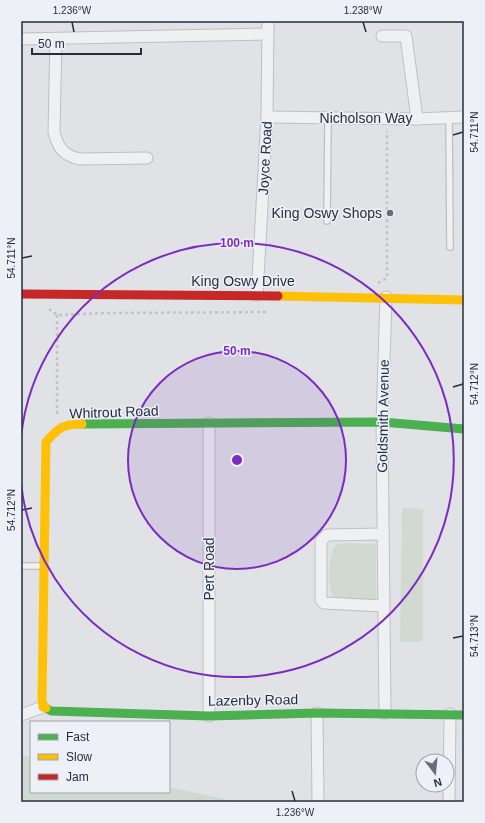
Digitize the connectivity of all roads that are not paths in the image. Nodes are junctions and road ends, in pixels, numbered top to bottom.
1 (268, 21) edge
2 (267, 34) junction
3 (382, 36) dead end
4 (21, 39) edge
5 (56, 39) junction
6 (464, 116) edge
7 (267, 117) junction
8 (449, 117) junction
9 (328, 118) junction
10 (417, 118) junction
11 (147, 158) dead end
12 (327, 221) dead end
13 (450, 247) dead end
14 (21, 294) edge
15 (257, 295) junction
16 (386, 297) junction
17 (464, 300) edge
18 (382, 422) junction
19 (209, 423) junction
20 (464, 430) edge
21 (383, 534) junction
22 (21, 566) edge
23 (44, 566) junction
24 (384, 606) junction
25 (43, 707) junction
26 (318, 713) junction
27 (384, 713) junction
28 (450, 714) junction
29 (21, 715) edge
30 (464, 715) edge
31 (209, 716) junction
32 (318, 802) edge
33 (449, 802) edge

1 - 2 street, Joyce Road
2 - 5 street
2 - 7 street, Joyce Road
3 - 10 street
4 - 5 street
5 - 11 street
6 - 8 street, Nicholson Way
7 - 9 street, Nicholson Way
7 - 15 street, Joyce Road
8 - 10 street, Nicholson Way
8 - 13 lane
9 - 10 street, Nicholson Way
9 - 12 lane
14 - 15 street, King Oswy Drive
15 - 16 street, King Oswy Drive
16 - 17 street, King Oswy Drive
16 - 18 street, Goldsmith Avenue
18 - 19 street, Whitrout Road
18 - 20 street, Whitrout Road
18 - 21 street, Goldsmith Avenue
19 - 23 street, Whitrout Road
19 - 31 street, Pert Road
21 - 24 street, Goldsmith Avenue
21 - 24 street
22 - 23 lane
23 - 25 street, Whitrout Road
24 - 27 street, Goldsmith Avenue
25 - 29 street
25 - 31 street, Lazenby Road
26 - 27 street, Lazenby Road
26 - 31 street, Lazenby Road
26 - 32 street
27 - 28 street, Lazenby Road
28 - 30 street, Lazenby Road
28 - 33 street

